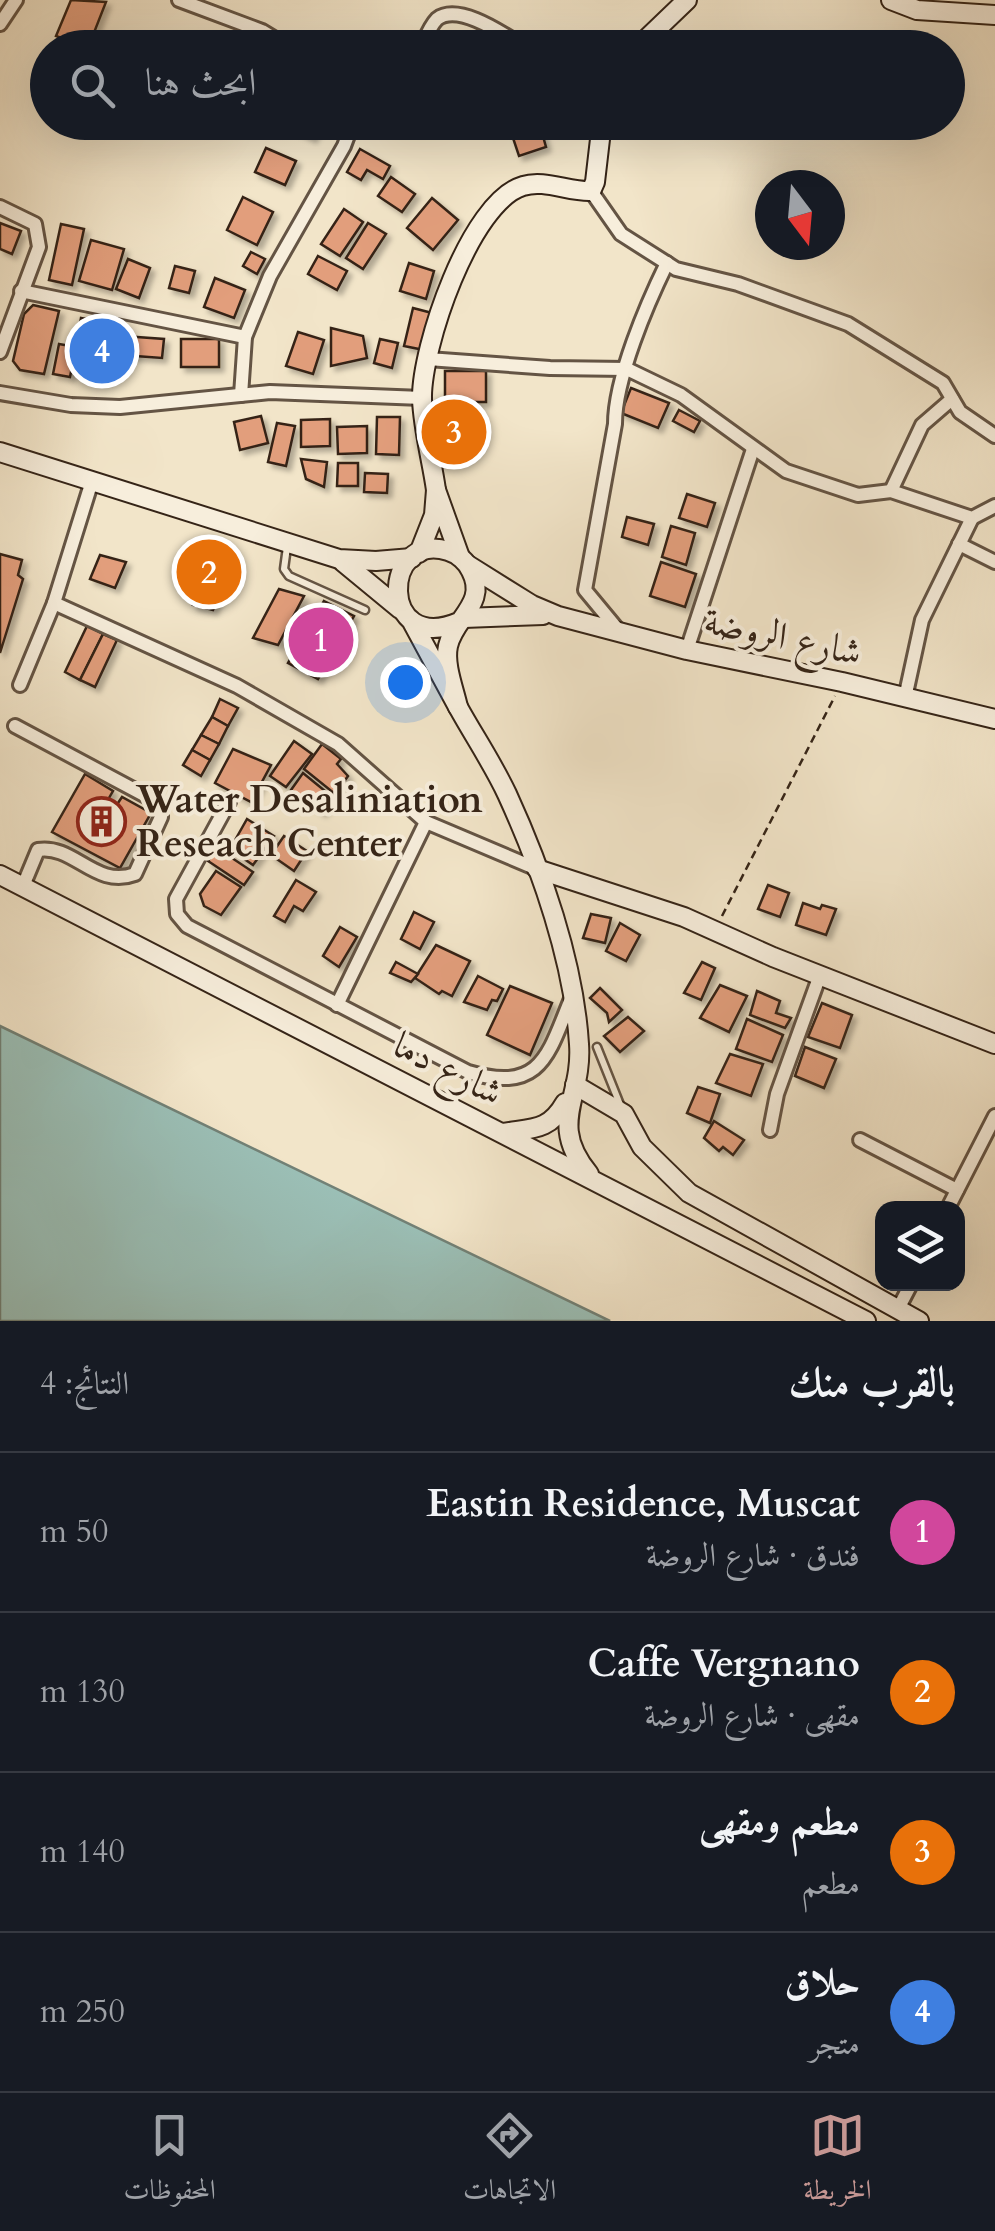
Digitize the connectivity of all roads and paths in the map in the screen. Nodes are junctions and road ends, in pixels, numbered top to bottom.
1 (16, 0) edge
2 (178, 0) edge
3 (687, 0) edge
4 (890, 0) edge
5 (927, 5) edge
6 (988, 10) edge
7 (0, 24) edge
8 (259, 30) edge
9 (431, 30) edge
10 (491, 30) edge
11 (656, 30) edge
12 (346, 140) edge
13 (600, 140) edge
14 (591, 191) junction
15 (0, 207) edge
16 (667, 263) junction
17 (21, 291) junction
18 (244, 337) junction
19 (0, 352) edge
20 (428, 359) junction
21 (627, 370) junction
22 (0, 394) edge
23 (240, 395) junction
24 (422, 398) junction
25 (952, 399) junction
26 (995, 436) edge
27 (754, 448) junction
28 (0, 452) edge
29 (92, 481) junction
30 (436, 490) junction
31 (890, 491) junction
32 (995, 506) edge
33 (972, 518) junction
34 (288, 544) junction
35 (959, 544) junction
36 (415, 555) junction
37 (338, 558) junction
38 (464, 561) junction
39 (995, 562) edge
40 (54, 602) junction
41 (365, 610) dead end
42 (407, 616) junction
43 (558, 616) junction
44 (462, 620) junction
45 (620, 632) junction
46 (686, 650) junction
47 (842, 682) junction
48 (20, 686) dead end
49 (905, 698) junction
50 (458, 707) junction
51 (995, 719) edge
52 (15, 726) dead end
53 (230, 802) dead end
54 (426, 822) junction
55 (537, 869) junction
56 (0, 875) edge
57 (22, 886) junction
58 (714, 930) junction
59 (820, 975) junction
60 (574, 991) junction
61 (337, 1005) junction
62 (995, 1044) edge
63 (598, 1047) dead end
64 (576, 1085) junction
65 (624, 1114) junction
66 (995, 1116) edge
67 (770, 1130) dead end
68 (503, 1134) junction
69 (860, 1140) dead end
70 (593, 1179) junction
71 (958, 1190) junction
72 (952, 1201) edge
73 (907, 1291) edge
74 (898, 1309) junction
75 (866, 1321) edge
76 (919, 1321) edge

1 - 7 street
2 - 8 street
3 - 11 street
4 - 5 street
5 - 6 street
9 - 10 street
12 - 18 street
13 - 14 street
14 - 16 street
14 - 20 street
15 - 17 street
16 - 21 street
16 - 25 street
17 - 18 street
17 - 19 street
18 - 23 street
20 - 21 street
20 - 24 street
21 - 27 street
21 - 45 street
22 - 23 street
23 - 24 street
24 - 30 street
25 - 26 street
25 - 31 street
27 - 31 street
27 - 46 street
28 - 29 street
29 - 34 street
29 - 40 street
30 - 36 street
30 - 38 street
31 - 33 street
32 - 33 street
33 - 35 street
34 - 37 street
34 - 41 lane
35 - 39 street
35 - 49 street
36 - 37 street
36 - 38 street
36 - 42 street
37 - 42 street
38 - 43 street, شارع الروضة
38 - 44 street
40 - 48 street
40 - 54 street
42 - 44 street
42 - 50 street
43 - 44 street, شارع الروضة
43 - 45 street, شارع الروضة
44 - 50 street
45 - 46 street, شارع الروضة
46 - 47 street, شارع الروضة
47 - 49 street, شارع الروضة
47 - 58 path
49 - 51 street, شارع الروضة
50 - 55 street
52 - 57 street
53 - 61 street
54 - 55 street
54 - 61 street
55 - 58 street
55 - 60 street
56 - 57 street, شارع دما
57 - 68 street, شارع دما
58 - 59 street
59 - 62 street
59 - 67 street
60 - 61 street
60 - 64 street
63 - 65 lane
64 - 65 street
64 - 68 street
64 - 70 street
65 - 74 street
66 - 71 street
68 - 70 street, شارع دما
69 - 71 street
70 - 75 street, شارع دما
71 - 72 street
73 - 74 street
74 - 76 street

